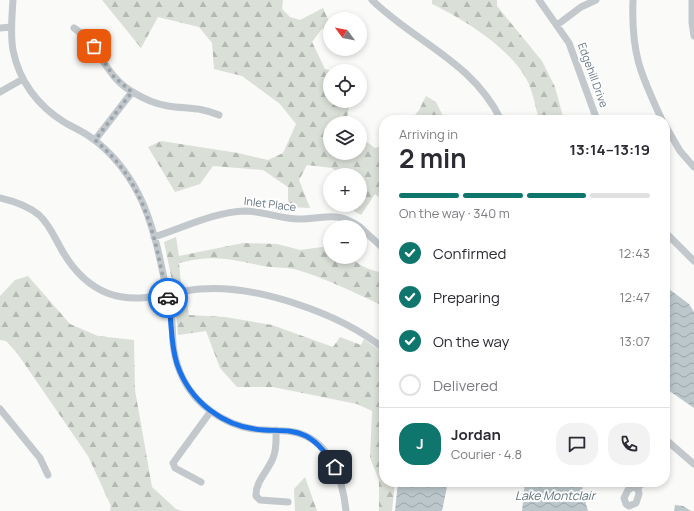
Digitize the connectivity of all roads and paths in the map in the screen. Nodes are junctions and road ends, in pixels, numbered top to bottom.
1 (13, 0) edge
2 (372, 0) edge
3 (539, 0) edge
4 (596, 0) edge
5 (633, 0) edge
6 (692, 0) edge
7 (557, 25) junction
8 (11, 27) junction
9 (0, 28) edge
10 (74, 28) dead end
11 (694, 36) edge
12 (23, 80) junction
13 (0, 92) edge
14 (132, 92) junction
15 (219, 115) dead end
16 (498, 115) edge
17 (595, 115) edge
18 (660, 115) edge
19 (670, 134) edge
20 (95, 140) junction
21 (694, 167) edge
22 (0, 198) edge
23 (347, 220) edge
24 (367, 233) edge
25 (154, 237) junction
26 (670, 237) edge
27 (379, 244) edge
28 (694, 261) edge
29 (168, 294) junction
30 (379, 346) edge
31 (0, 409) edge
32 (211, 412) junction
33 (276, 430) junction
34 (670, 445) edge
35 (694, 464) edge
36 (48, 475) dead end
37 (201, 482) dead end
38 (288, 502) dead end
39 (346, 511) edge

1 - 8 street
2 - 16 street
3 - 7 street, Edgehill Drive
4 - 7 street
5 - 18 street
6 - 11 street
7 - 17 street, Edgehill Drive
8 - 9 street
8 - 12 street
10 - 14 street
12 - 13 street
12 - 20 street
14 - 15 street
14 - 20 street
19 - 21 street
20 - 25 street
22 - 29 street
23 - 25 street, Inlet Place
24 - 27 street, Inlet Place
25 - 29 street
26 - 28 street
29 - 30 street
29 - 32 street
31 - 36 street
32 - 33 street
32 - 37 street
33 - 38 street
33 - 39 street
34 - 35 street

